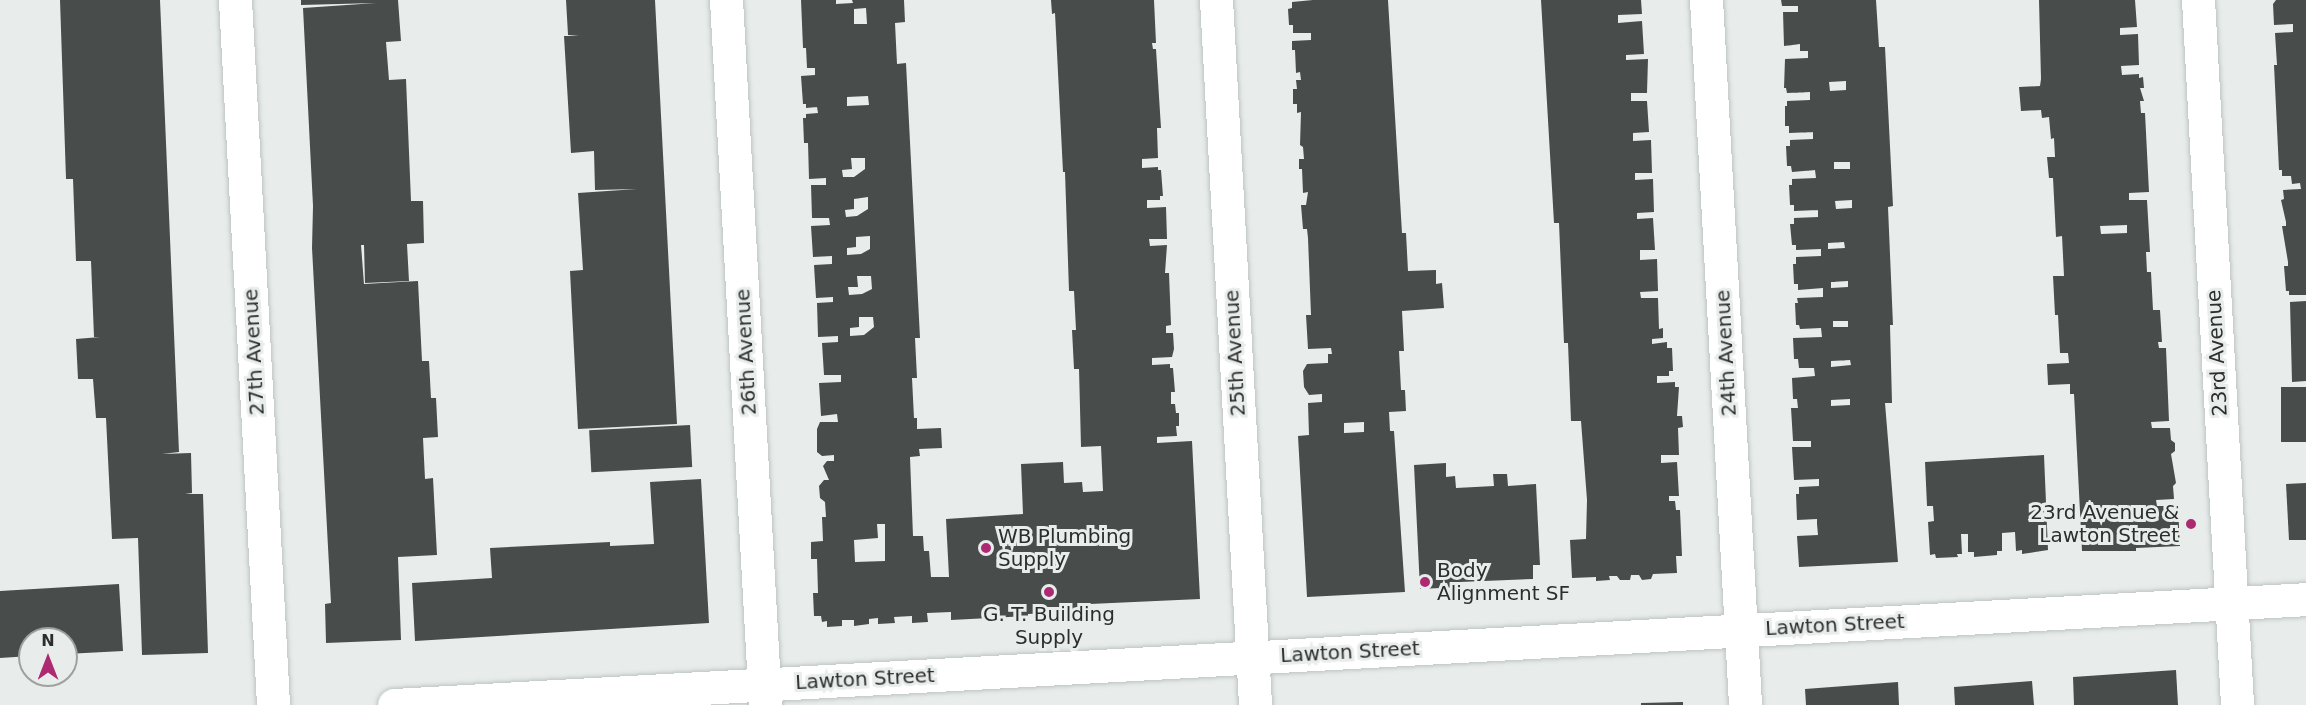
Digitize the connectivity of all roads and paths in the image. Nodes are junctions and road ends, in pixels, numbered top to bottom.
1 (235, 0) edge
2 (726, 0) edge
3 (1216, 0) edge
4 (1706, 0) edge
5 (2198, 0) edge
6 (2306, 599) edge
7 (2231, 603) junction
8 (1741, 630) junction
9 (1252, 657) junction
10 (765, 695) edge
11 (273, 705) edge
12 (394, 705) edge
13 (1255, 705) edge
14 (1746, 705) edge
15 (2237, 705) edge

1 - 11 street, 27th Avenue
2 - 10 street, 26th Avenue
3 - 9 street, 25th Avenue
4 - 8 street, 24th Avenue
5 - 7 street, 23rd Avenue
6 - 7 street, Lawton Street
7 - 8 street, Lawton Street
7 - 15 street, 23rd Avenue
8 - 9 street, Lawton Street
8 - 14 street, 24th Avenue
9 - 10 street, Lawton Street
9 - 13 street, 25th Avenue
10 - 12 street, Lawton Street

